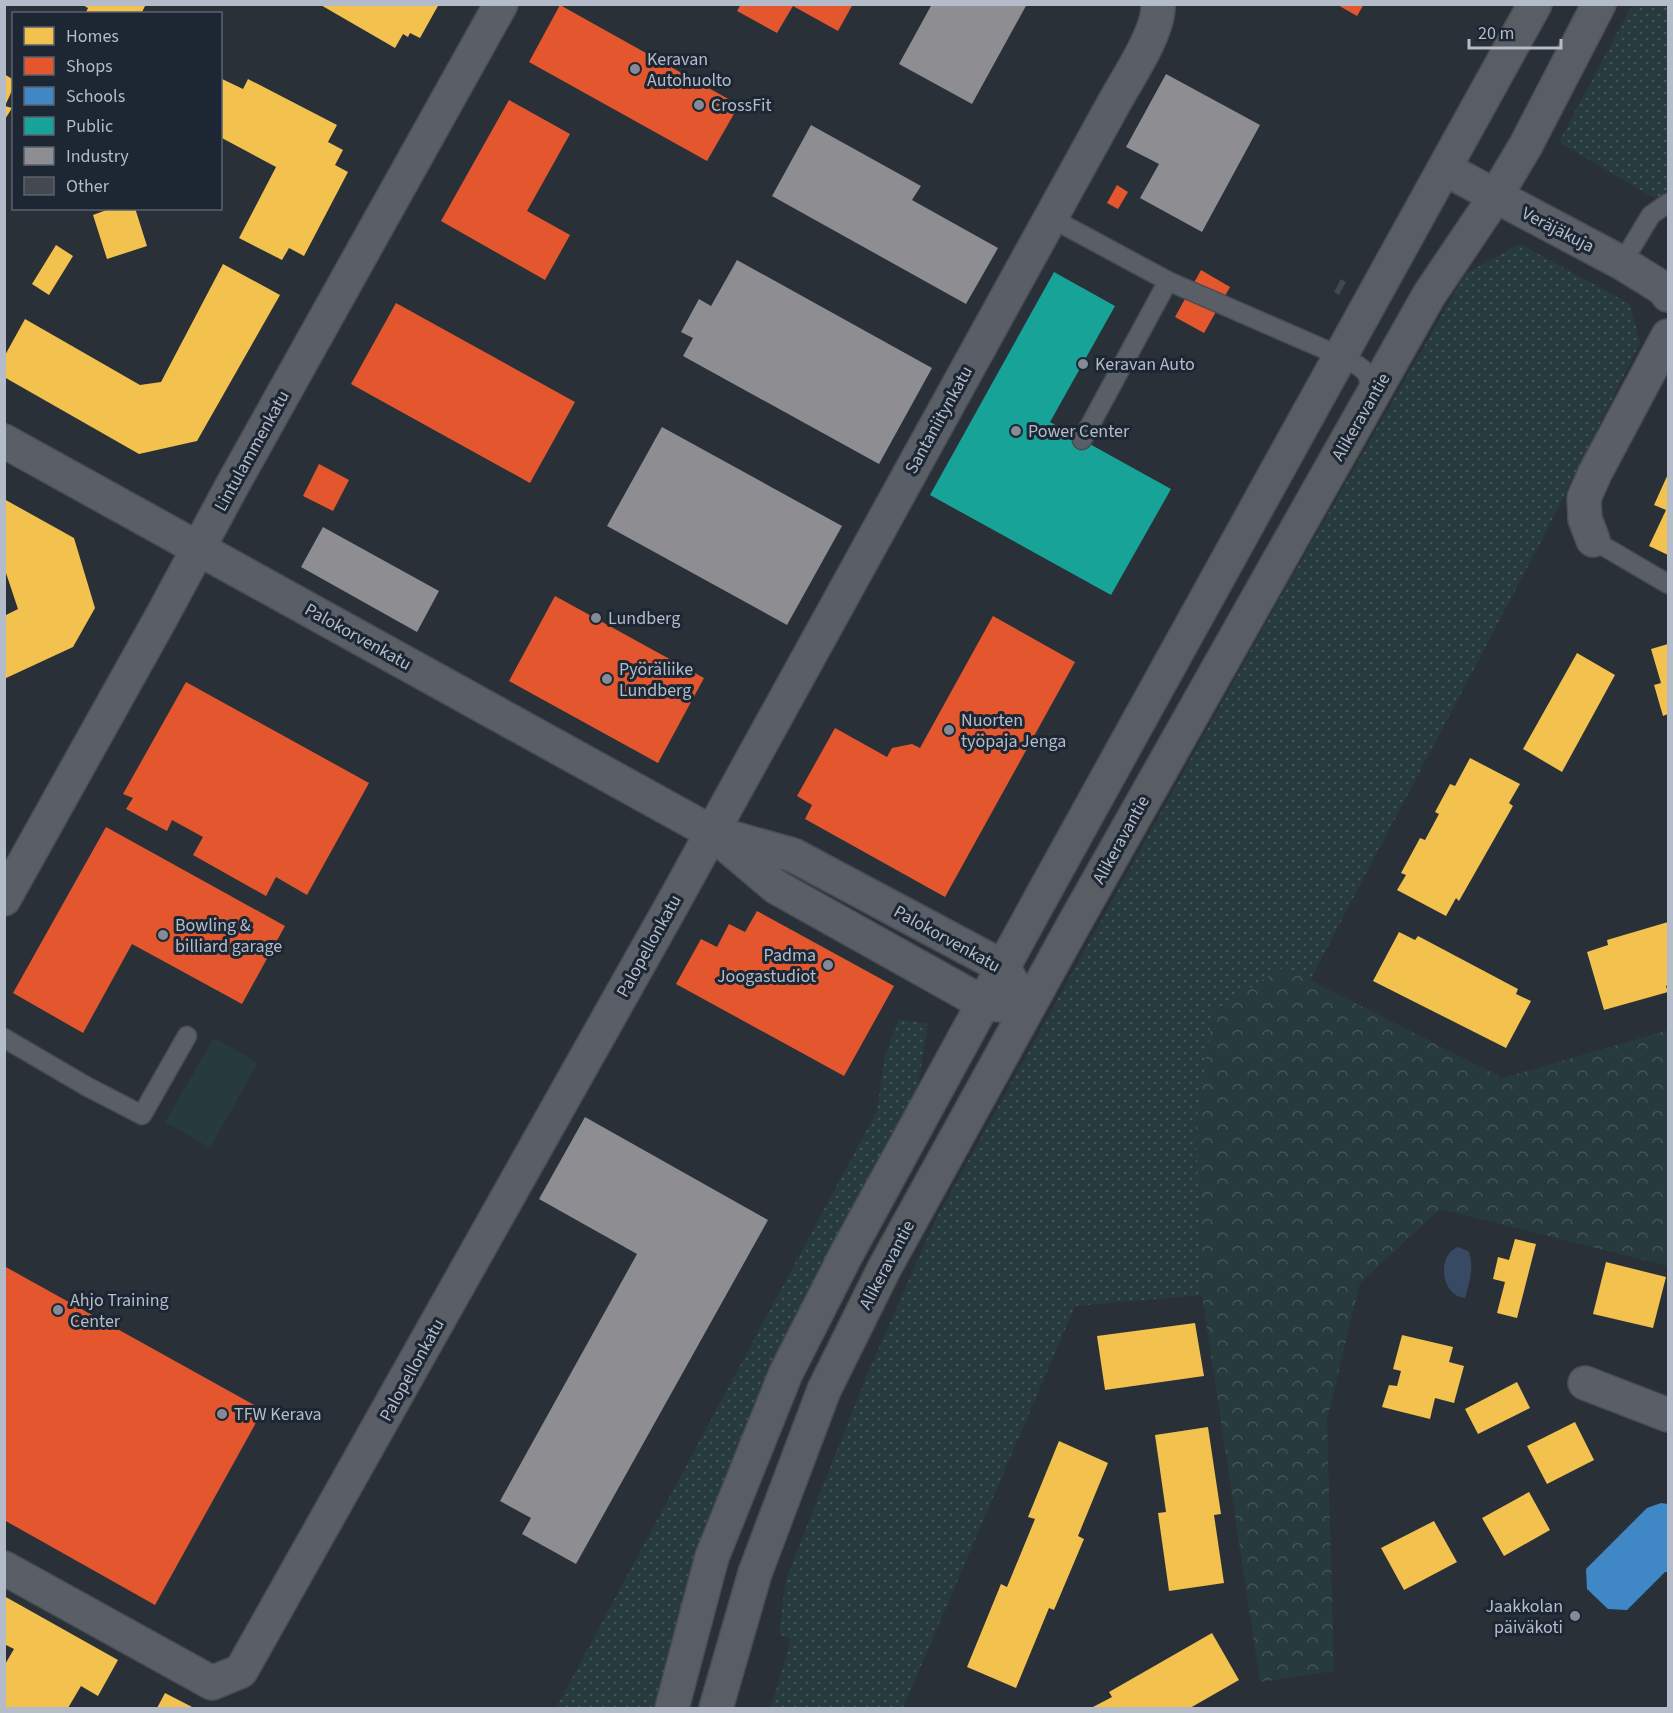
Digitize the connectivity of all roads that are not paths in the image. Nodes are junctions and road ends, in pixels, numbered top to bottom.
1 (501, 4) edge
2 (1158, 4) edge
3 (1529, 8) edge
4 (1590, 12) edge
5 (1445, 169) junction
6 (1495, 197) junction
7 (1668, 203) edge
8 (1051, 218) junction
9 (1622, 263) junction
10 (1168, 281) junction
11 (1668, 295) edge
12 (1668, 336) edge
13 (1340, 356) junction
14 (1369, 404) junction
15 (1082, 440) dead end
16 (4, 441) edge
17 (1593, 540) joint
18 (198, 548) junction
19 (1668, 584) edge
20 (711, 832) junction
21 (4, 899) edge
22 (1003, 967) junction
23 (983, 1003) junction
24 (1027, 1008) junction
25 (187, 1036) dead end
26 (4, 1038) edge
27 (1585, 1383) dead end
28 (1668, 1415) edge
29 (4, 1568) edge
30 (672, 1708) edge
31 (716, 1708) edge

1 - 18 street, Lintulammenkatu
2 - 8 street, Santaniitynkatu
3 - 5 main road
4 - 6 main road, Alikeravantie
5 - 6 street, Veräjäkuja
5 - 13 main road
6 - 9 street, Veräjäkuja
6 - 14 main road, Alikeravantie
7 - 9 lane
8 - 10 lane
8 - 20 street, Santaniitynkatu
9 - 11 street, Veräjäkuja
10 - 13 lane
10 - 15 lane
12 - 17 street
13 - 14 lane
13 - 22 main road
14 - 24 main road, Alikeravantie
16 - 18 street, Palokorvenkatu
17 - 19 lane
18 - 20 street, Palokorvenkatu
18 - 21 street, Lintulammenkatu
20 - 22 street, Palokorvenkatu
20 - 23 street, Palokorvenkatu
20 - 29 street, Palopellonkatu
22 - 23 main road
22 - 24 street, Palokorvenkatu
23 - 24 street, Palokorvenkatu
23 - 30 main road
24 - 31 main road, Alikeravantie
25 - 26 lane
27 - 28 street

